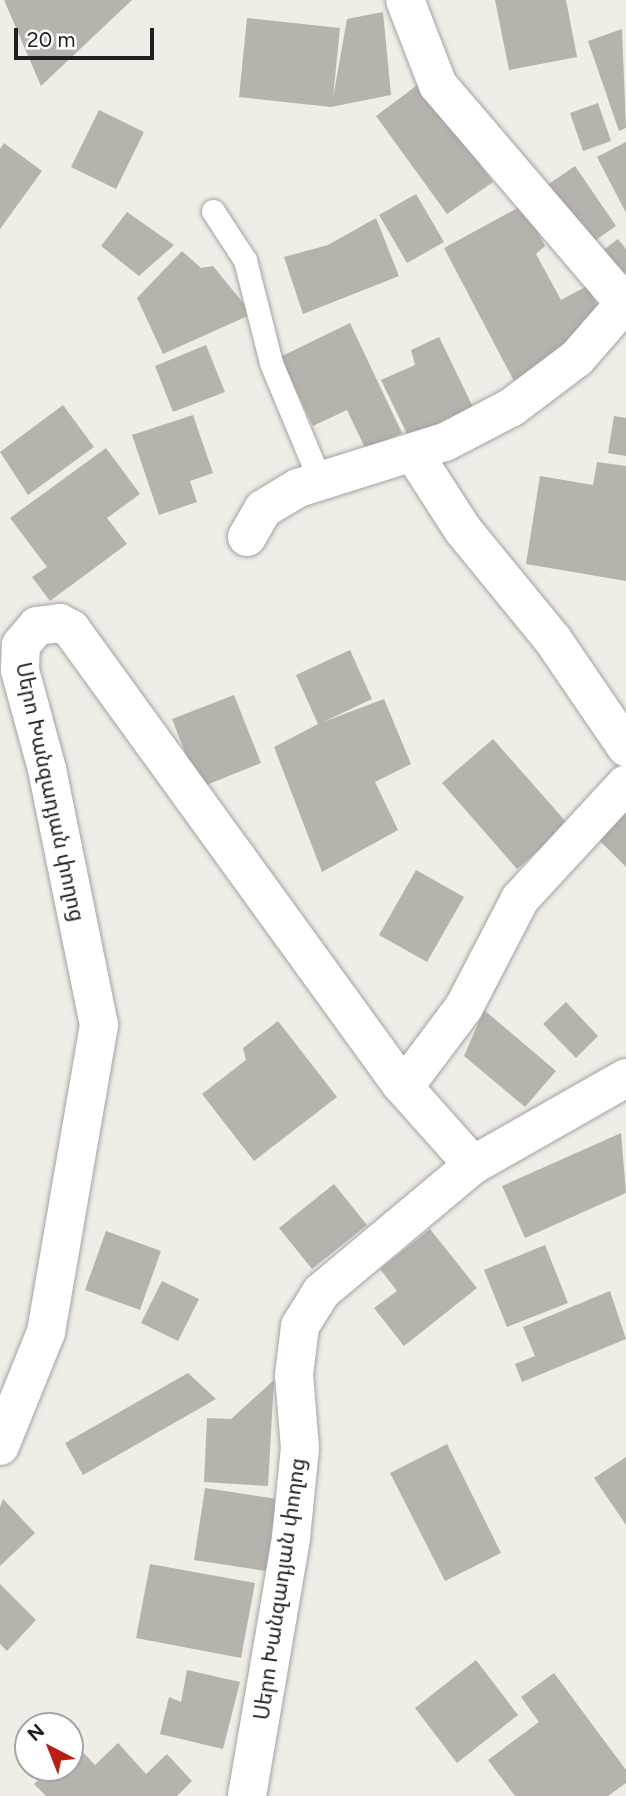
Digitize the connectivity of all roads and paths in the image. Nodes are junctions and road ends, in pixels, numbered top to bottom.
1 (405, 0) edge
2 (213, 211) dead end
3 (625, 304) edge
4 (414, 454) junction
5 (321, 483) junction
6 (247, 537) dead end
7 (626, 747) edge
8 (626, 783) edge
9 (626, 1078) edge
10 (404, 1087) junction
11 (473, 1165) junction
12 (0, 1446) edge
13 (247, 1796) edge

1 - 3 street
2 - 5 lane
3 - 4 street
4 - 5 street
4 - 7 street
5 - 6 street
8 - 10 street
9 - 11 street, Սերո Խանզադյան փողոց
10 - 11 street, Սերո Խանզադյան փողոց
10 - 12 street, Սերո Խանզադյան փողոց
11 - 13 street, Սերո Խանզադյան փողոց

